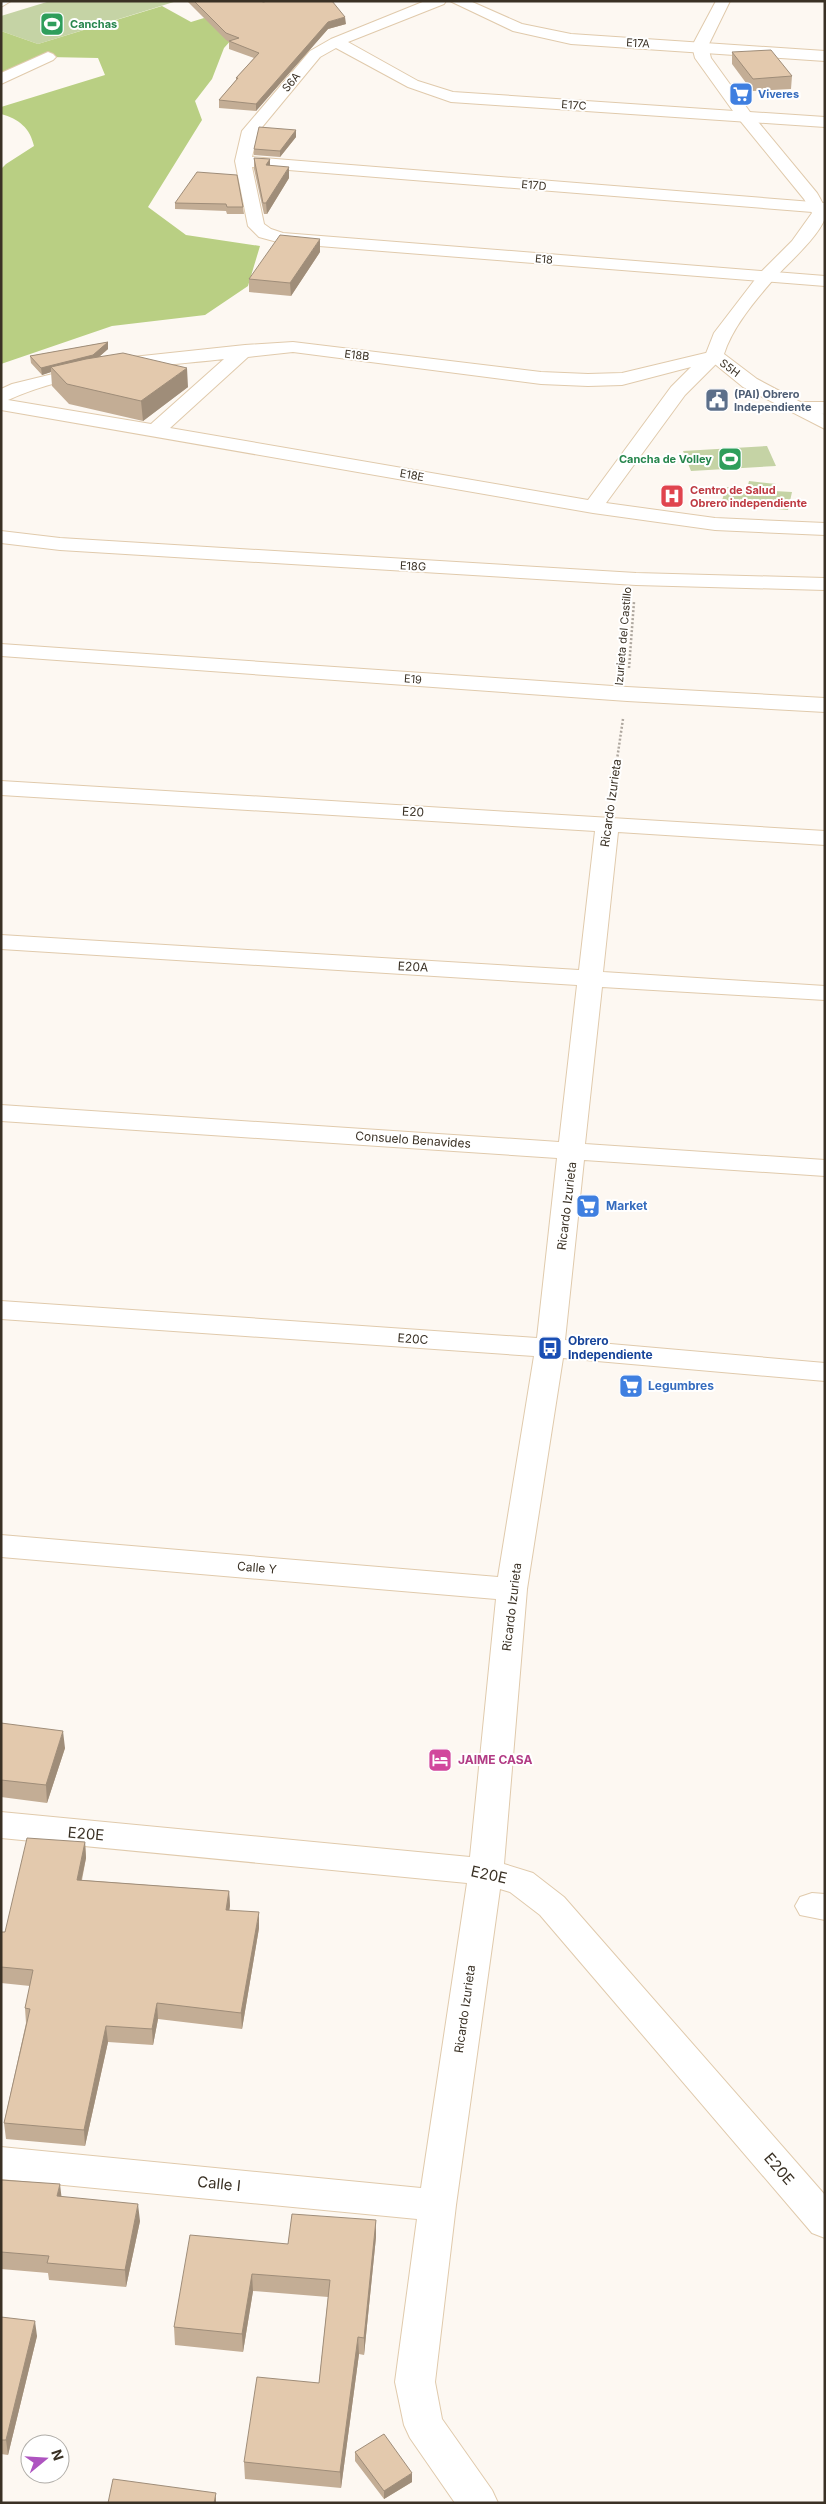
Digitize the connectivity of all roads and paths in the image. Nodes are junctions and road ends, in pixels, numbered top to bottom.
1 (439, 1) edge
2 (457, 1) edge
3 (723, 1) edge
4 (336, 42) junction
5 (700, 46) junction
6 (48, 56) dead end
7 (825, 56) edge
8 (1, 79) edge
9 (744, 116) junction
10 (825, 122) edge
11 (243, 161) junction
12 (822, 208) edge
13 (265, 233) joint
14 (766, 277) junction
15 (825, 281) edge
16 (245, 350) junction
17 (714, 356) junction
18 (1, 396) edge
19 (1, 404) edge
20 (800, 408) junction
21 (825, 408) edge
22 (825, 423) edge
23 (156, 430) junction
24 (592, 507) junction
25 (825, 529) edge
26 (1, 536) edge
27 (636, 579) junction
28 (825, 584) edge
29 (1, 650) edge
30 (627, 694) junction
31 (825, 705) edge
32 (1, 788) edge
33 (607, 824) junction
34 (825, 838) edge
35 (1, 942) edge
36 (590, 977) junction
37 (825, 993) edge
38 (1, 1113) edge
39 (573, 1150) junction
40 (825, 1168) edge
41 (1, 1310) edge
42 (550, 1348) junction
43 (825, 1372) edge
44 (1, 1546) edge
45 (512, 1589) junction
46 (1, 1826) edge
47 (486, 1872) junction
48 (1, 2163) edge
49 (437, 2205) junction
50 (825, 2222) edge
51 (478, 2503) edge

1 - 4 street, S6A
2 - 5 street, E17A
3 - 5 street
4 - 9 street, E17C
4 - 11 street, S6A
5 - 7 street, E17A
5 - 9 street
6 - 8 street
9 - 10 street, E17C
9 - 12 street
11 - 12 street, E17D
11 - 13 street, S6A
12 - 14 street
13 - 14 street, E18
14 - 15 street, E18
14 - 17 street
16 - 17 street, E18B
16 - 18 street, E18B
16 - 23 street
17 - 20 street, S5H
17 - 24 street
19 - 23 street, E18E
20 - 21 street
20 - 22 street, S5H
23 - 24 street, E18E
24 - 25 street, E18E
26 - 27 street, E18G
27 - 28 street, E18G
27 - 30 path, Izurieta del Castillo
29 - 30 street, E19
30 - 31 street, E19
30 - 33 path, Ricardo Izurieta
32 - 33 street, E20
33 - 34 street, E20
33 - 36 street, Ricardo Izurieta
35 - 36 street, E20A
36 - 37 street, E20A
36 - 39 street, Ricardo Izurieta
38 - 39 street, Consuelo Benavides
39 - 40 street, Consuelo Benavides
39 - 42 street, Ricardo Izurieta
41 - 42 street, E20C
42 - 43 street, E20C
42 - 45 street, Ricardo Izurieta
44 - 45 street, Calle Y
45 - 47 street, Ricardo Izurieta
46 - 47 street, E20E
47 - 49 street, Ricardo Izurieta
47 - 50 street, E20E
48 - 49 street, Calle I
49 - 51 street, Ricardo Izurieta

